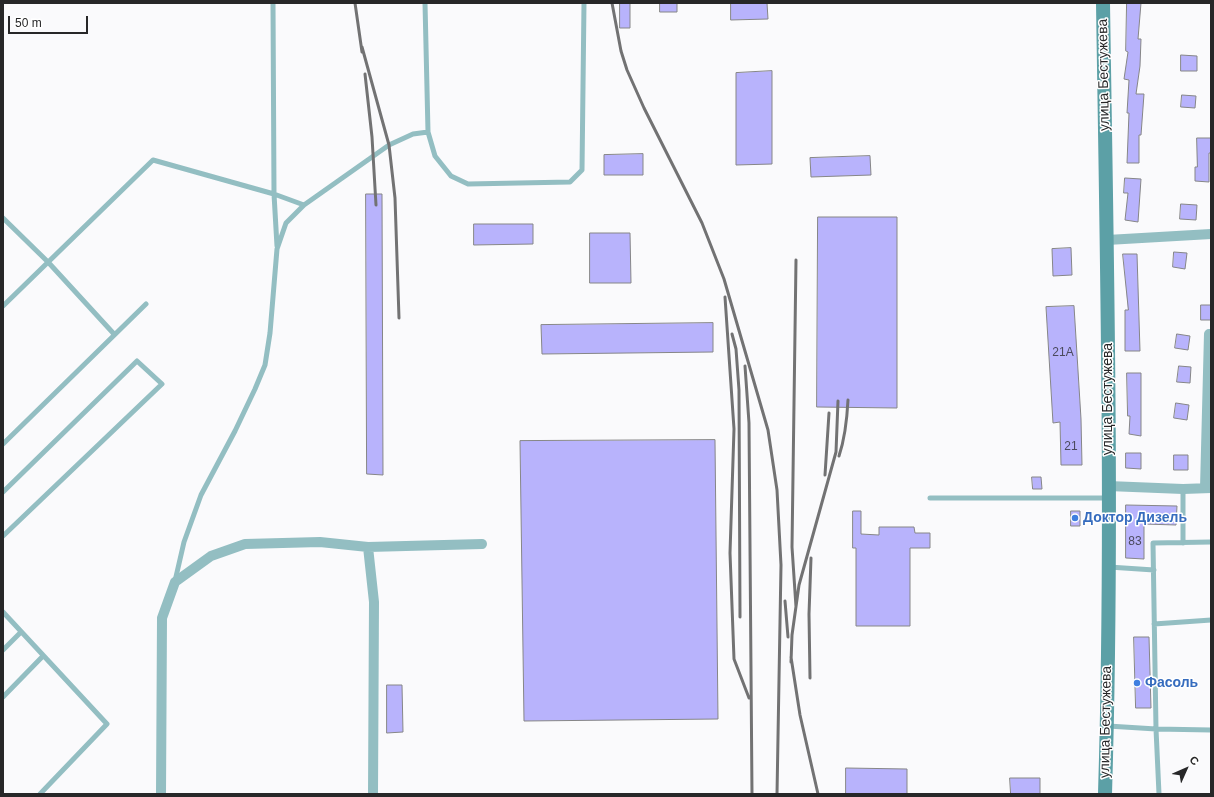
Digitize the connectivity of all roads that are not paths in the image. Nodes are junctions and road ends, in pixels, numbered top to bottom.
1 (273, 3) edge
2 (425, 3) edge
3 (584, 3) edge
4 (1103, 3) edge
5 (428, 132) junction
6 (274, 194) junction
7 (304, 205) junction
8 (3, 218) edge
9 (1211, 234) edge
10 (1107, 240) junction
11 (277, 249) junction
12 (48, 262) junction
13 (146, 304) dead end
14 (3, 306) edge
15 (114, 334) junction
16 (1211, 334) edge
17 (3, 444) edge
18 (1208, 488) edge
19 (1183, 489) junction
20 (3, 492) edge
21 (1108, 492) junction
22 (930, 498) dead end
23 (3, 536) edge
24 (1211, 542) edge
25 (1183, 543) junction
26 (482, 544) dead end
27 (368, 547) junction
28 (1109, 567) junction
29 (1154, 570) junction
30 (175, 582) junction
31 (3, 612) edge
32 (1211, 620) edge
33 (1154, 624) junction
34 (21, 632) junction
35 (3, 650) edge
36 (43, 656) junction
37 (3, 696) edge
38 (1107, 726) junction
39 (1156, 729) junction
40 (1211, 730) edge
41 (40, 794) edge
42 (161, 794) edge
43 (373, 794) edge
44 (1105, 794) edge
45 (1159, 794) edge

1 - 6 lane
2 - 5 lane
3 - 5 lane
4 - 10 street, улица Бестужева
5 - 7 lane
6 - 7 lane
6 - 11 lane
6 - 12 lane
7 - 11 lane
8 - 12 lane
9 - 10 street
10 - 21 street, улица Бестужева
11 - 30 lane
12 - 14 lane
12 - 15 lane
13 - 15 lane
15 - 17 lane
16 - 18 street
18 - 19 street
19 - 21 street
19 - 25 lane
20 - 23 lane
21 - 22 lane
21 - 28 street, улица Бестужева
24 - 25 lane
25 - 29 lane
26 - 27 street
27 - 30 street
27 - 43 street
28 - 29 lane
28 - 38 street, улица Бестужева
29 - 33 lane
30 - 42 street
31 - 34 lane
32 - 33 lane
33 - 39 lane
34 - 35 lane
34 - 36 lane
36 - 37 lane
36 - 41 lane
38 - 39 lane
38 - 44 street, улица Бестужева
39 - 40 lane
39 - 45 lane

